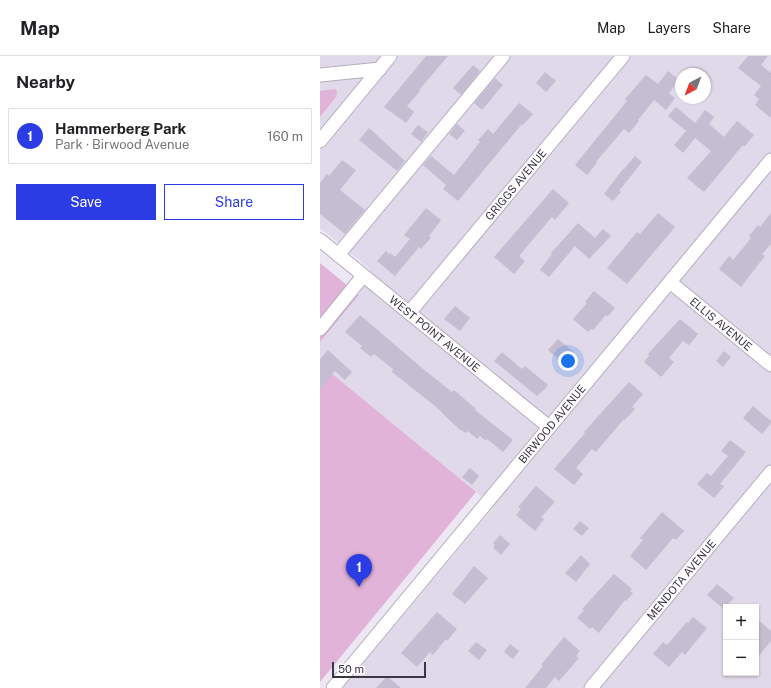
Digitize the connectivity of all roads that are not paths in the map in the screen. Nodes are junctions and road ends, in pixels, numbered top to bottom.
1 (390, 56) edge
2 (503, 56) edge
3 (623, 56) edge
4 (380, 69) junction
5 (320, 75) edge
6 (320, 141) edge
7 (771, 160) edge
8 (320, 240) edge
9 (338, 254) junction
10 (363, 276) junction
11 (670, 282) junction
12 (409, 314) junction
13 (320, 329) edge
14 (771, 365) edge
15 (549, 428) junction
16 (771, 472) edge
17 (333, 688) edge
18 (591, 688) edge

1 - 4 street
2 - 9 street
3 - 12 street, GRIGGS AVENUE
4 - 5 street
4 - 6 street
7 - 11 street, BIRWOOD AVENUE
8 - 9 street, WEST POINT AVENUE
9 - 10 street, WEST POINT AVENUE
10 - 12 street, WEST POINT AVENUE
10 - 13 street
11 - 14 street, ELLIS AVENUE
11 - 15 street, BIRWOOD AVENUE
12 - 15 street, WEST POINT AVENUE
15 - 17 street, BIRWOOD AVENUE
16 - 18 street, MENDOTA AVENUE

